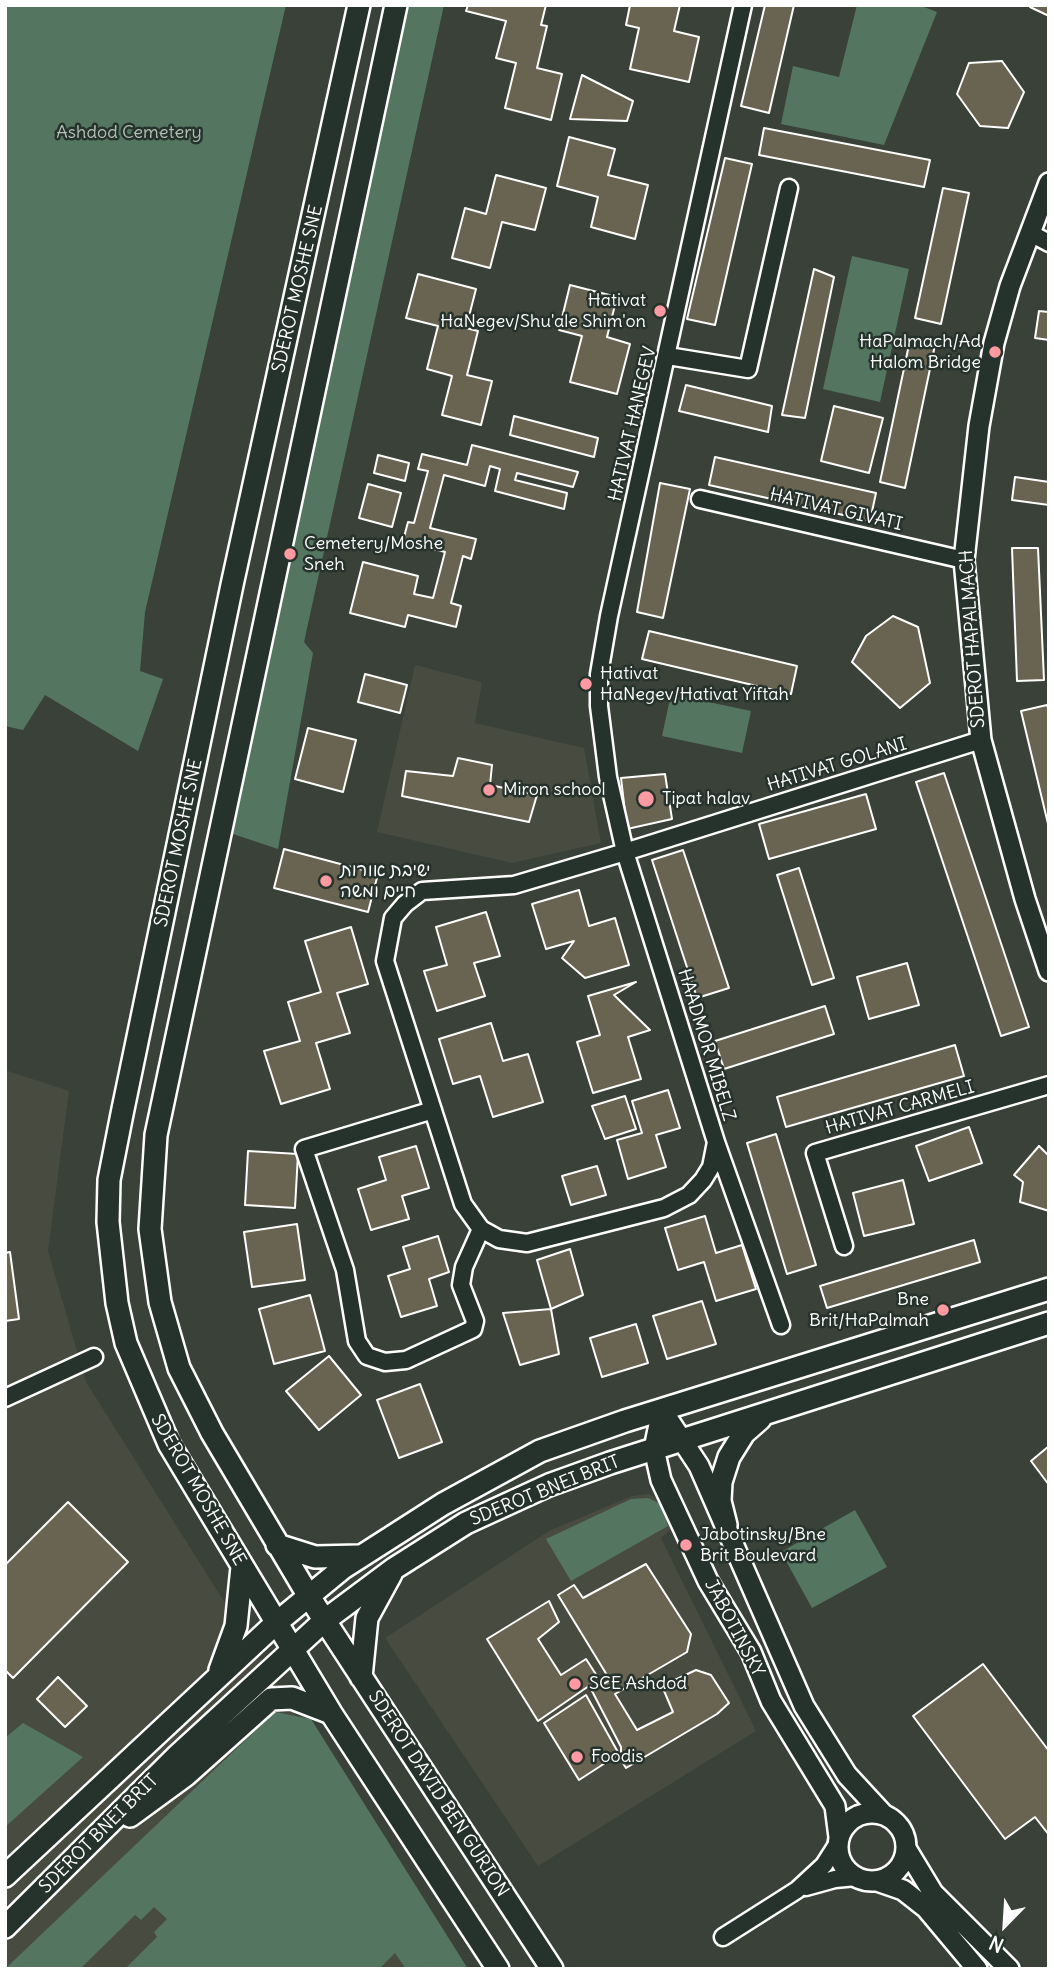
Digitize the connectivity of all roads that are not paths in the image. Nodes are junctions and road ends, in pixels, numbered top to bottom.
1 (359, 5) edge
2 (396, 5) edge
3 (743, 5) edge
4 (1049, 183) edge
5 (789, 188) dead end
6 (1030, 233) junction
7 (1049, 243) edge
8 (668, 356) junction
9 (700, 499) dead end
10 (964, 560) junction
11 (981, 740) junction
12 (625, 852) junction
13 (1025, 899) junction
14 (1049, 918) edge
15 (1048, 967) edge
16 (1049, 1085) edge
17 (433, 1110) junction
18 (716, 1142) junction
19 (481, 1229) junction
20 (845, 1246) dead end
21 (1049, 1289) edge
22 (1049, 1323) edge
23 (781, 1325) dead end
24 (94, 1357) dead end
25 (5, 1398) edge
26 (662, 1410) junction
27 (768, 1413) junction
28 (682, 1440) junction
29 (654, 1449) junction
30 (726, 1525) junction
31 (277, 1545) junction
32 (361, 1555) junction
33 (242, 1567) junction
34 (395, 1568) junction
35 (308, 1595) junction
36 (324, 1621) junction
37 (275, 1624) junction
38 (292, 1649) junction
39 (218, 1675) junction
40 (361, 1677) junction
41 (331, 1713) junction
42 (883, 1814) junction
43 (102, 1832) junction
44 (839, 1840) junction
45 (907, 1850) junction
46 (5, 1876) edge
47 (856, 1877) junction
48 (877, 1881) junction
49 (797, 1890) junction
50 (5, 1927) edge
51 (723, 1937) dead end
52 (498, 1969) edge
53 (552, 1969) edge
54 (977, 1969) edge
55 (1009, 1969) edge

1 - 33 main road, SDEROT MOSHE SNE
2 - 31 main road, SDEROT MOSHE SNE
3 - 8 street, HATIVAT HANEGEV
4 - 6 street, SDEROT HAPALMACH
5 - 8 street
6 - 7 street
6 - 10 street, SDEROT HAPALMACH
8 - 12 street, HATIVAT HANEGEV
9 - 10 street, HATIVAT GIVATI
10 - 11 street, SDEROT HAPALMACH
11 - 12 street, HATIVAT GOLANI
11 - 13 street, SDEROT HAPALMACH
12 - 17 street, HATIVAT GOLANI
12 - 18 street, HAADMOR MIBELZ
13 - 14 street
13 - 15 street, SDEROT HAPALMACH
16 - 20 street, HATIVAT CARMELI
17 - 19 street
17 - 19 street
18 - 19 street, HAADMOR MIBELZ
18 - 23 street
21 - 26 main road, SDEROT BNEI BRIT
22 - 27 main road, SDEROT BNEI BRIT
24 - 25 street
26 - 28 street, JABOTINSKY
26 - 29 street, JABOTINSKY
26 - 32 main road, SDEROT BNEI BRIT
27 - 28 main road, SDEROT BNEI BRIT
27 - 30 main road
28 - 29 main road, SDEROT BNEI BRIT
28 - 30 street, JABOTINSKY
29 - 34 main road, SDEROT BNEI BRIT
29 - 44 street, JABOTINSKY
30 - 42 street, JABOTINSKY
31 - 32 main road
31 - 35 main road, SDEROT MOSHE SNE
32 - 35 main road, SDEROT BNEI BRIT
33 - 37 main road, SDEROT MOSHE SNE
33 - 39 main road
34 - 36 main road, SDEROT BNEI BRIT
34 - 40 main road
35 - 36 main road, SDEROT MOSHE SNE
35 - 37 main road, SDEROT BNEI BRIT
36 - 38 main road, SDEROT BNEI BRIT
36 - 40 main road, SDEROT DAVID BEN GURION
37 - 38 main road, SDEROT MOSHE SNE
37 - 39 main road, SDEROT BNEI BRIT
38 - 41 main road
38 - 43 main road, SDEROT BNEI BRIT
39 - 46 main road, SDEROT BNEI BRIT
40 - 53 main road, SDEROT DAVID BEN GURION
41 - 43 main road
41 - 52 main road
42 - 44 street
42 - 45 street
43 - 50 main road, SDEROT BNEI BRIT
44 - 47 street
44 - 49 street
45 - 48 street
45 - 55 street
47 - 48 street
47 - 49 street
48 - 54 street
49 - 51 street

